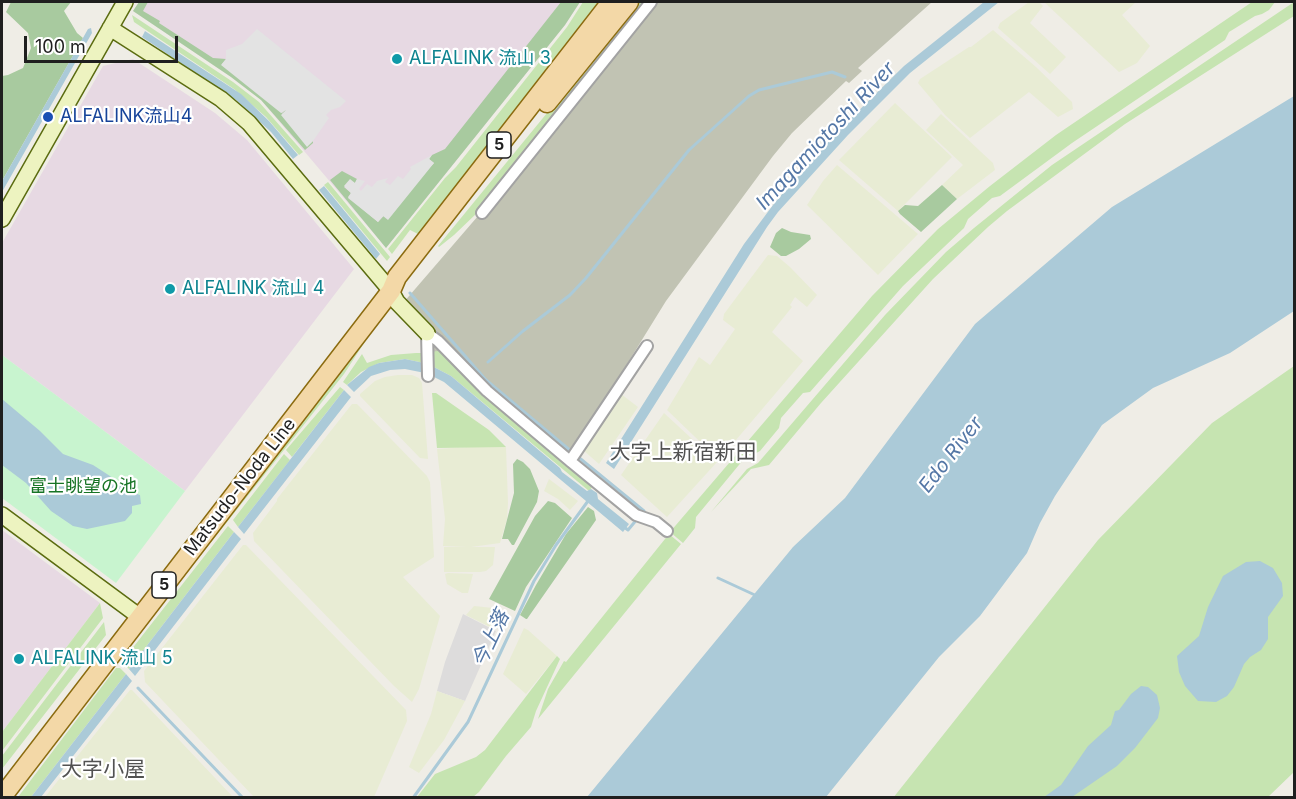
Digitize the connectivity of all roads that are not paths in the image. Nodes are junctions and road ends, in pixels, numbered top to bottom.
1 (125, 2) edge
2 (611, 2) edge
3 (629, 2) edge
4 (651, 2) edge
5 (110, 28) junction
6 (482, 213) dead end
7 (2, 219) edge
8 (391, 291) junction
9 (427, 333) junction
10 (647, 346) dead end
11 (428, 376) dead end
12 (573, 456) junction
13 (2, 515) edge
14 (667, 531) dead end
15 (140, 617) junction
16 (2, 797) edge

1 - 5 street
2 - 8 main road, Matsudo-Noda Line / 5
3 - 8 main road, Matsudo-Noda Line / 5
4 - 6 street
5 - 7 street
5 - 8 street
8 - 9 street
8 - 15 main road, Matsudo-Noda Line / 5
9 - 11 street
9 - 12 street
10 - 12 street
12 - 14 street
13 - 15 street
15 - 16 main road, Matsudo-Noda Line / 5

